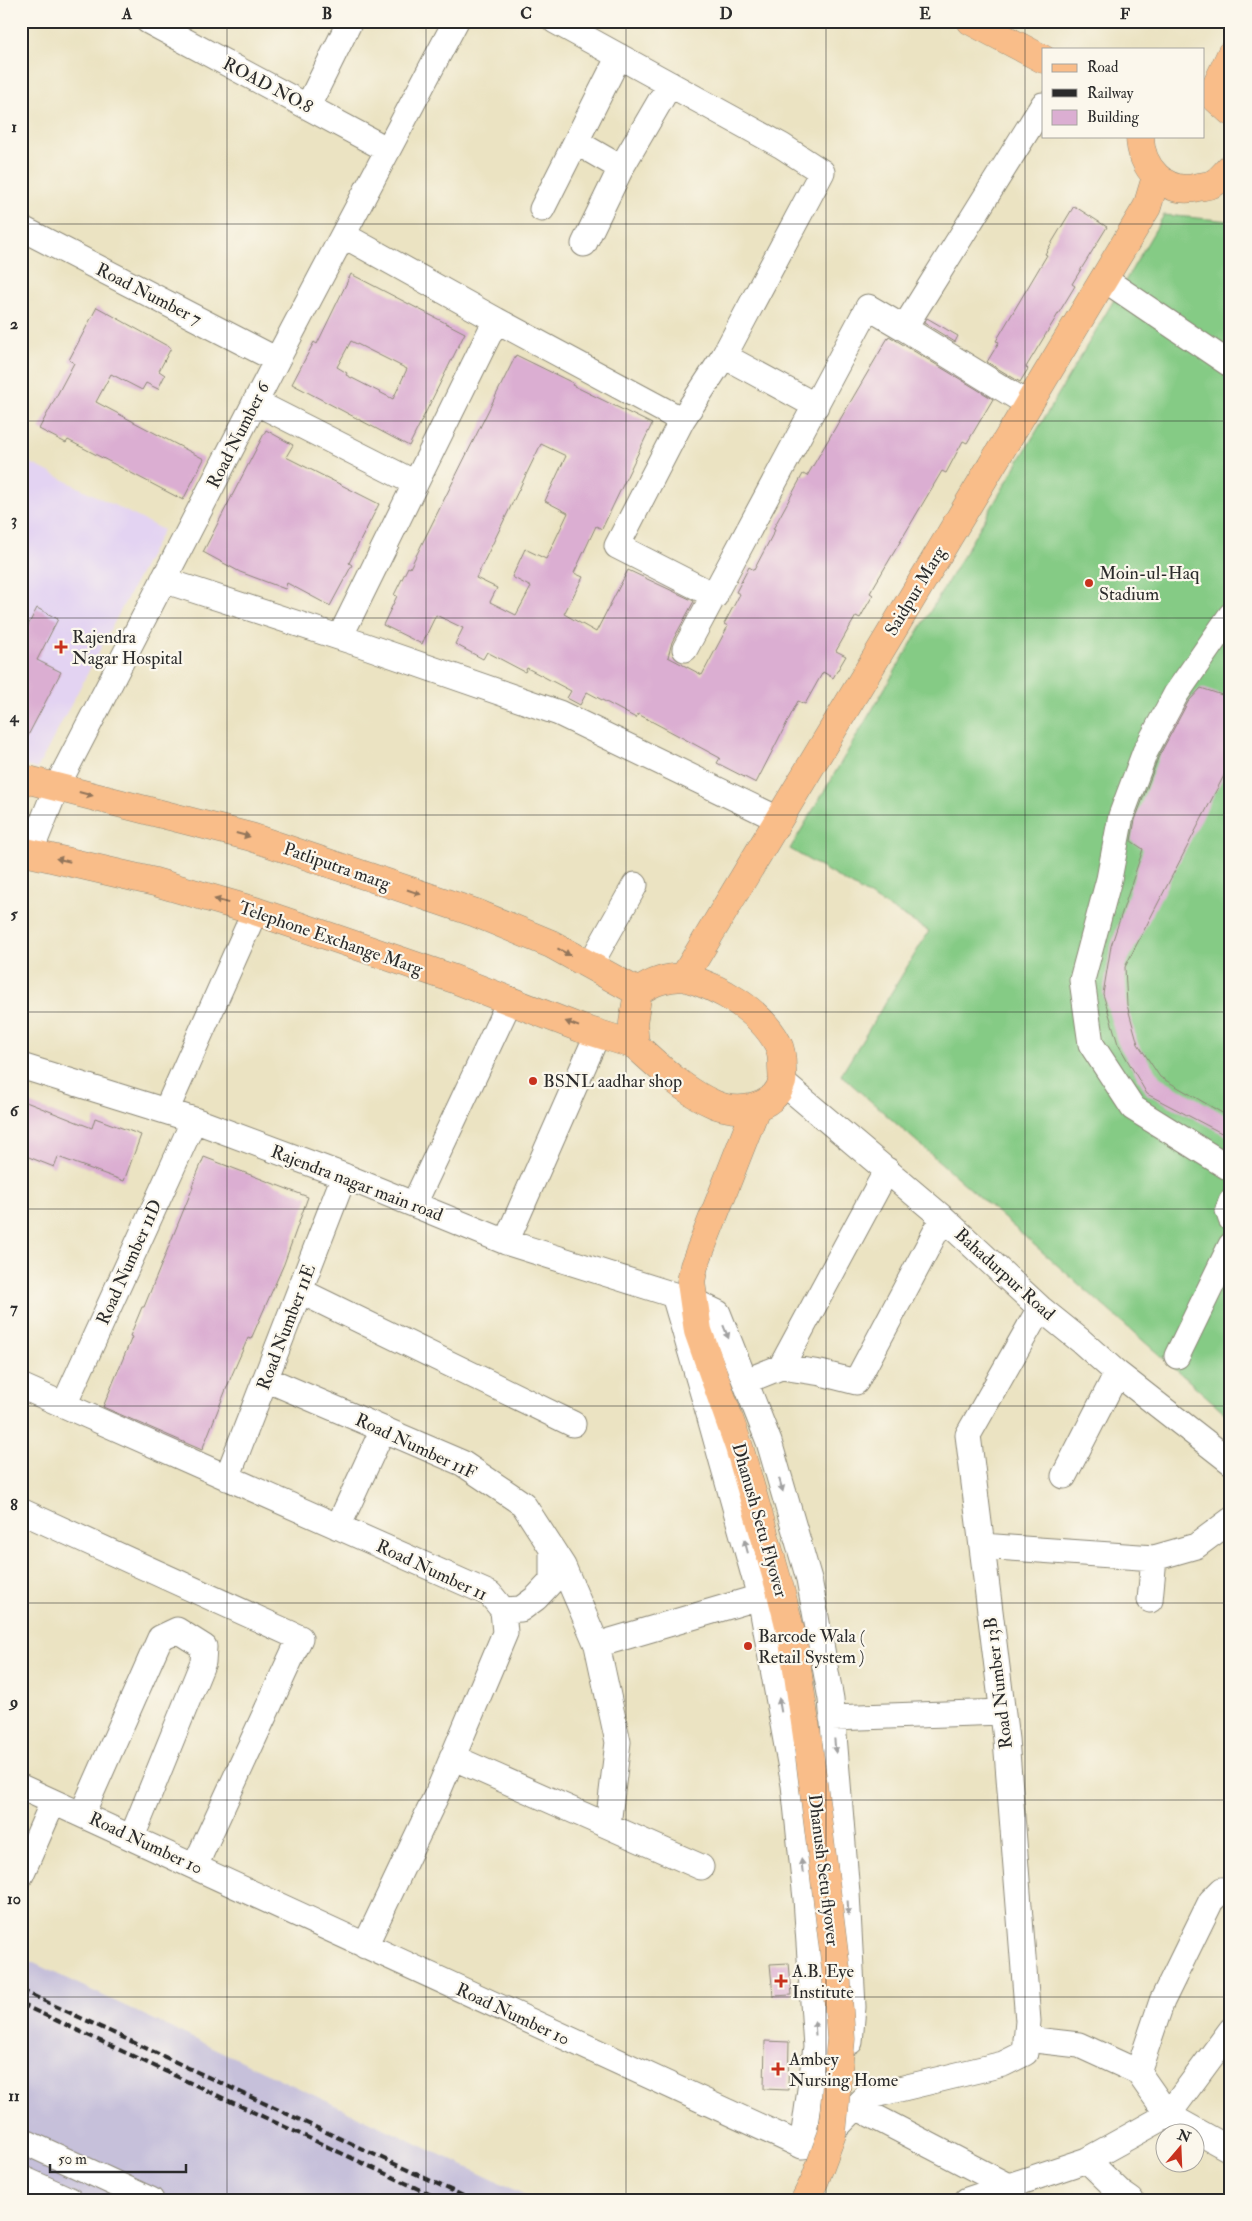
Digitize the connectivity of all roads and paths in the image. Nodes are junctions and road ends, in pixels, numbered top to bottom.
1 (148, 21) edge
2 (350, 21) edge
3 (456, 21) edge
4 (554, 21) edge
5 (971, 21) edge
6 (1231, 54) edge
7 (619, 56) junction
8 (1042, 58) edge
9 (670, 84) junction
10 (1215, 100) edge
11 (308, 106) junction
12 (1042, 107) edge
13 (1140, 138) edge
14 (576, 142) junction
15 (388, 150) junction
16 (621, 168) junction
17 (1228, 172) edge
18 (1168, 182) junction
19 (542, 210) dead end
20 (21, 228) edge
21 (343, 235) junction
22 (584, 244) dead end
23 (1104, 279) junction
24 (496, 320) junction
25 (904, 328) junction
26 (724, 356) junction
27 (276, 360) junction
28 (1231, 366) edge
29 (255, 402) junction
30 (1028, 404) junction
31 (816, 406) junction
32 (682, 420) junction
33 (416, 483) junction
34 (163, 580) junction
35 (715, 596) junction
36 (1231, 615) edge
37 (340, 637) junction
38 (685, 649) dead end
39 (21, 778) edge
40 (57, 786) junction
41 (778, 819) junction
42 (26, 852) edge
43 (634, 885) dead end
44 (255, 911) junction
45 (590, 966) junction
46 (684, 977) junction
47 (638, 992) junction
48 (510, 1000) junction
49 (598, 1033) junction
50 (635, 1045) junction
51 (21, 1066) edge
52 (782, 1082) junction
53 (715, 1105) junction
54 (756, 1108) junction
55 (166, 1111) junction
56 (194, 1120) junction
57 (739, 1152) junction
58 (1231, 1169) edge
59 (887, 1170) junction
60 (344, 1176) junction
61 (1231, 1202) edge
62 (414, 1204) junction
63 (943, 1218) junction
64 (1231, 1220) edge
65 (506, 1242) junction
66 (1231, 1245) edge
67 (300, 1291) junction
68 (687, 1304) junction
69 (1040, 1308) junction
70 (1177, 1356) dead end
71 (781, 1367) junction
72 (1117, 1373) junction
73 (266, 1379) junction
74 (746, 1381) junction
75 (21, 1386) edge
76 (64, 1405) junction
77 (573, 1424) dead end
78 (383, 1429) junction
79 (1231, 1462) edge
80 (1064, 1476) dead end
81 (228, 1478) junction
82 (21, 1510) edge
83 (1231, 1520) edge
84 (338, 1527) junction
85 (982, 1546) junction
86 (552, 1550) junction
87 (1154, 1558) junction
88 (760, 1597) junction
89 (1150, 1600) dead end
90 (503, 1610) junction
91 (597, 1645) junction
92 (1002, 1712) junction
93 (832, 1718) junction
94 (808, 1743) joint
95 (452, 1757) junction
96 (21, 1787) edge
97 (53, 1802) junction
98 (82, 1814) junction
99 (608, 1825) junction
100 (132, 1837) junction
101 (194, 1866) junction
102 (702, 1867) dead end
103 (21, 1875) edge
104 (1231, 1894) edge
105 (365, 1946) junction
106 (1231, 2030) edge
107 (1026, 2039) junction
108 (1138, 2072) junction
109 (849, 2113) junction
110 (1168, 2115) junction
111 (21, 2140) edge
112 (802, 2146) junction
113 (1231, 2150) edge
114 (1087, 2160) junction
115 (21, 2178) edge
116 (1008, 2186) junction
117 (70, 2200) edge
118 (151, 2200) edge
119 (805, 2200) edge
120 (967, 2200) edge
121 (1131, 2200) edge

1 - 11 street, ROAD NO.8
2 - 11 street
3 - 15 street, Road Number 6
4 - 7 street
5 - 8 main road
6 - 10 main road
7 - 9 street
7 - 14 street
9 - 16 street
9 - 26 street
11 - 15 street, ROAD NO.8
12 - 25 street
13 - 18 main road
14 - 16 street
14 - 19 street
15 - 21 street, Road Number 6
16 - 22 street
17 - 18 main road
18 - 23 main road, Saidpur Marg
20 - 27 street, Road Number 7
21 - 24 street
21 - 27 street, Road Number 6
23 - 28 street
23 - 30 main road, Saidpur Marg
24 - 32 street
24 - 33 street
25 - 30 street
25 - 31 street
26 - 31 street
26 - 32 street
27 - 29 street, Road Number 6
29 - 33 street
29 - 34 street, Road Number 6
30 - 41 main road, Saidpur Marg
31 - 35 street
32 - 35 street
33 - 37 street
34 - 37 street
34 - 40 street, Road Number 6
35 - 38 street
36 - 58 street
37 - 41 street
39 - 40 main road, Patliputra marg
40 - 42 street, Road Number 6
40 -> 45 main road, Patliputra marg
41 - 46 main road, Saidpur Marg
44 -> 42 main road, Telephone Exchange Marg
43 - 45 street
44 - 48 main road, Telephone Exchange Marg
44 - 55 street
45 - 47 main road, Patliputra marg
46 - 47 main road
46 - 52 main road
47 - 50 main road
49 -> 48 main road, Telephone Exchange Marg
48 - 62 street
49 - 50 main road, Telephone Exchange Marg
49 - 65 street
50 - 53 main road
51 - 55 street, Rajendra nagar main road
52 - 54 main road
52 - 59 street, Bahadurpur Road
53 - 54 main road
53 - 57 main road
54 - 57 main road, Dhanush Setu Flyover
55 - 56 street, Rajendra nagar main road
56 - 60 street, Rajendra nagar main road
56 - 76 street, Road Number 11D
57 - 68 main road, Dhanush Setu Flyover
59 - 63 street, Bahadurpur Road
59 - 71 street
60 - 62 street, Rajendra nagar main road
60 - 67 street, Road Number 11E
61 - 64 street
62 - 65 street, Rajendra nagar main road
63 - 69 street, Bahadurpur Road
63 - 71 street
65 - 68 street, Rajendra nagar main road
66 - 70 street
67 - 73 street, Road Number 11E
67 - 77 street
68 -> 74 street, Rajendra nagar main road
88 -> 68 street
68 - 94 main road, Dhanush Setu Flyover
69 - 72 street, Bahadurpur Road
69 - 85 street, Road Number 13B
71 - 74 street
72 - 79 street, Bahadurpur Road
72 - 80 street
73 - 78 street, Road Number 11F
73 - 81 street, Road Number 11E
74 -> 93 street, Rajendra nagar main road
75 - 76 street, Road Number 11
76 - 81 street, Road Number 11
78 - 84 street
78 - 86 street, Road Number 11F
81 - 84 street, Road Number 11
82 - 101 street
83 - 87 street
84 - 90 street, Road Number 11
85 - 87 street
85 - 92 street, Road Number 13B
86 - 90 street
86 - 91 street, Road Number 11F
87 - 89 street
88 - 91 street
112 -> 88 street
90 - 95 street, Road Number 11
91 - 99 street, Road Number 11F
92 - 93 street
92 - 107 street, Road Number 13B
93 -> 109 street, Rajendra nagar main road
94 - 119 main road, Dhanush Setu flyover, bridge
95 - 99 street
95 - 105 street, Road Number 11
96 - 97 street, Road Number 10
97 - 98 street, Road Number 10
97 - 103 street
98 - 100 street, Road Number 10
98 - 100 street
99 - 102 street
100 - 101 street, Road Number 10
101 - 105 street, Road Number 10
104 - 108 street
105 - 112 street, Road Number 10
106 - 110 street
107 - 108 street
107 - 109 street, Road Number 13B
108 - 110 street
109 - 112 street
109 - 116 street
110 - 113 street
110 - 114 street
111 - 118 street
114 - 116 street
114 - 121 street
115 - 117 street
116 - 120 street

